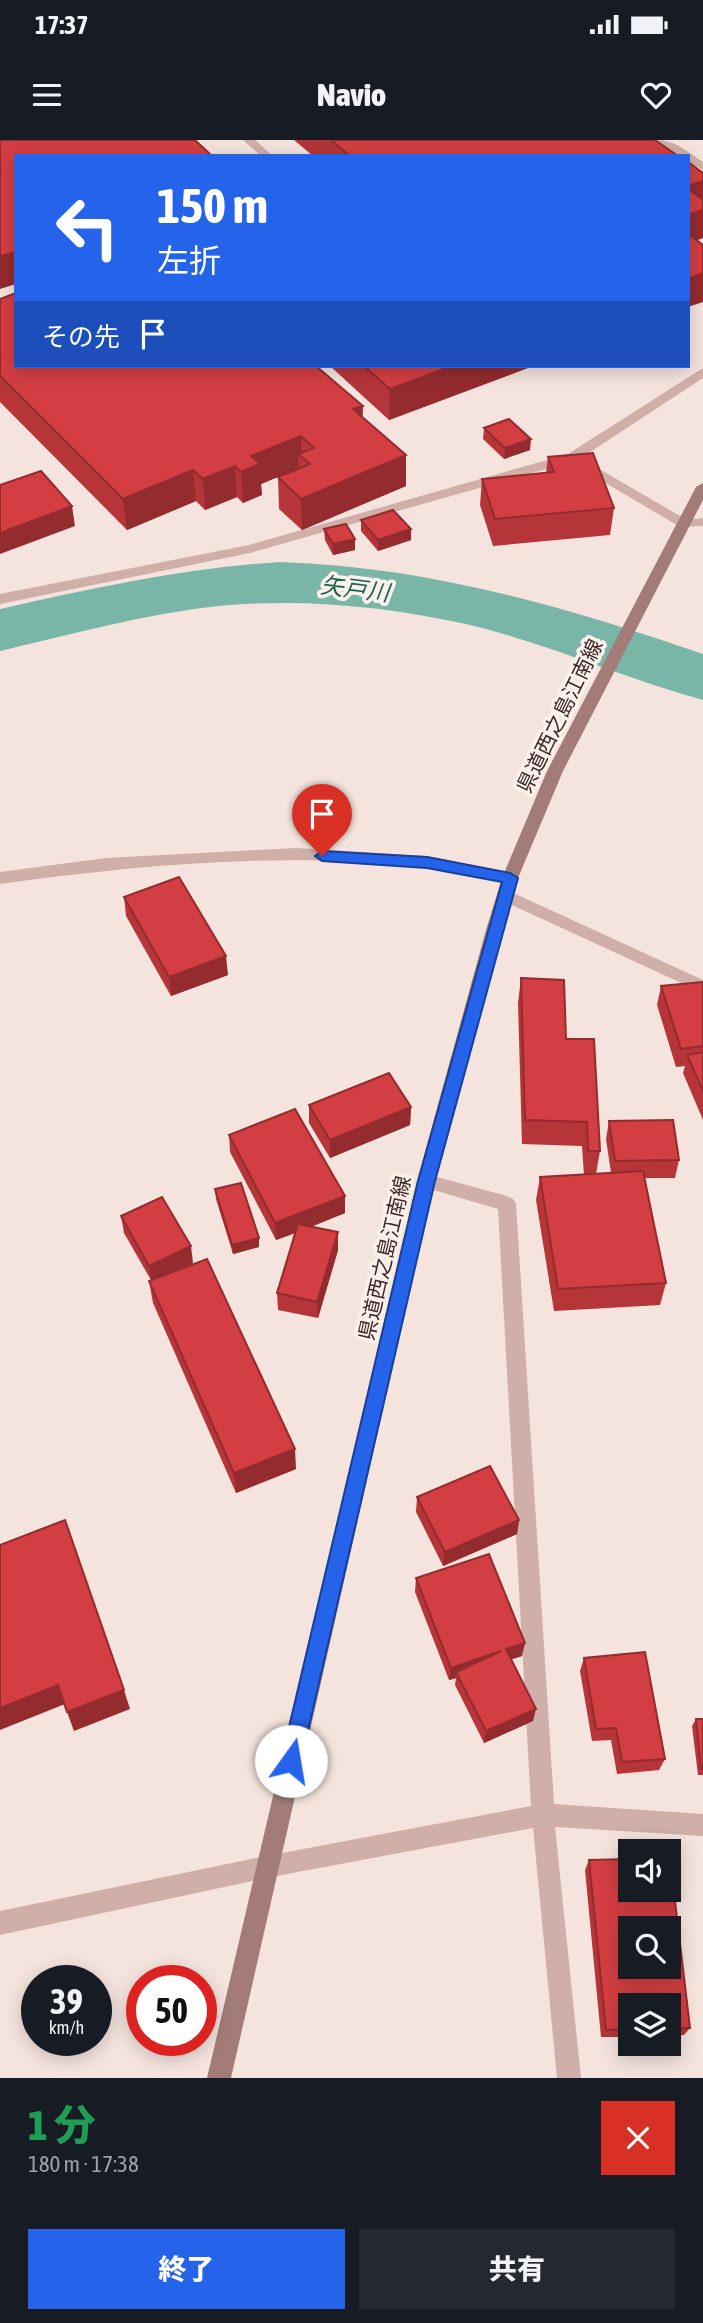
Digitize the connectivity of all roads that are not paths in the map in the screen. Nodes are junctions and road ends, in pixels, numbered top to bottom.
1 (248, 140) edge
2 (662, 140) edge
3 (266, 154) edge
4 (684, 154) edge
5 (703, 372) edge
6 (573, 457) junction
7 (703, 486) edge
8 (703, 522) edge
9 (685, 524) junction
10 (0, 598) edge
11 (0, 878) edge
12 (508, 887) junction
13 (703, 987) edge
14 (426, 1181) junction
15 (543, 1815) junction
16 (703, 1825) edge
17 (266, 1867) junction
18 (0, 1923) edge
19 (219, 2078) edge
20 (569, 2078) edge

1 - 3 street
2 - 4 street
5 - 6 street
6 - 9 street
6 - 10 street
7 - 9 main road, 県道西之島江南線
8 - 9 street
9 - 12 main road, 県道西之島江南線
11 - 12 street
12 - 13 street
12 - 14 main road, 県道西之島江南線
14 - 15 street
14 - 17 main road, 県道西之島江南線
15 - 16 street
15 - 17 street
15 - 20 street
17 - 18 street
17 - 19 main road, 県道西之島江南線

